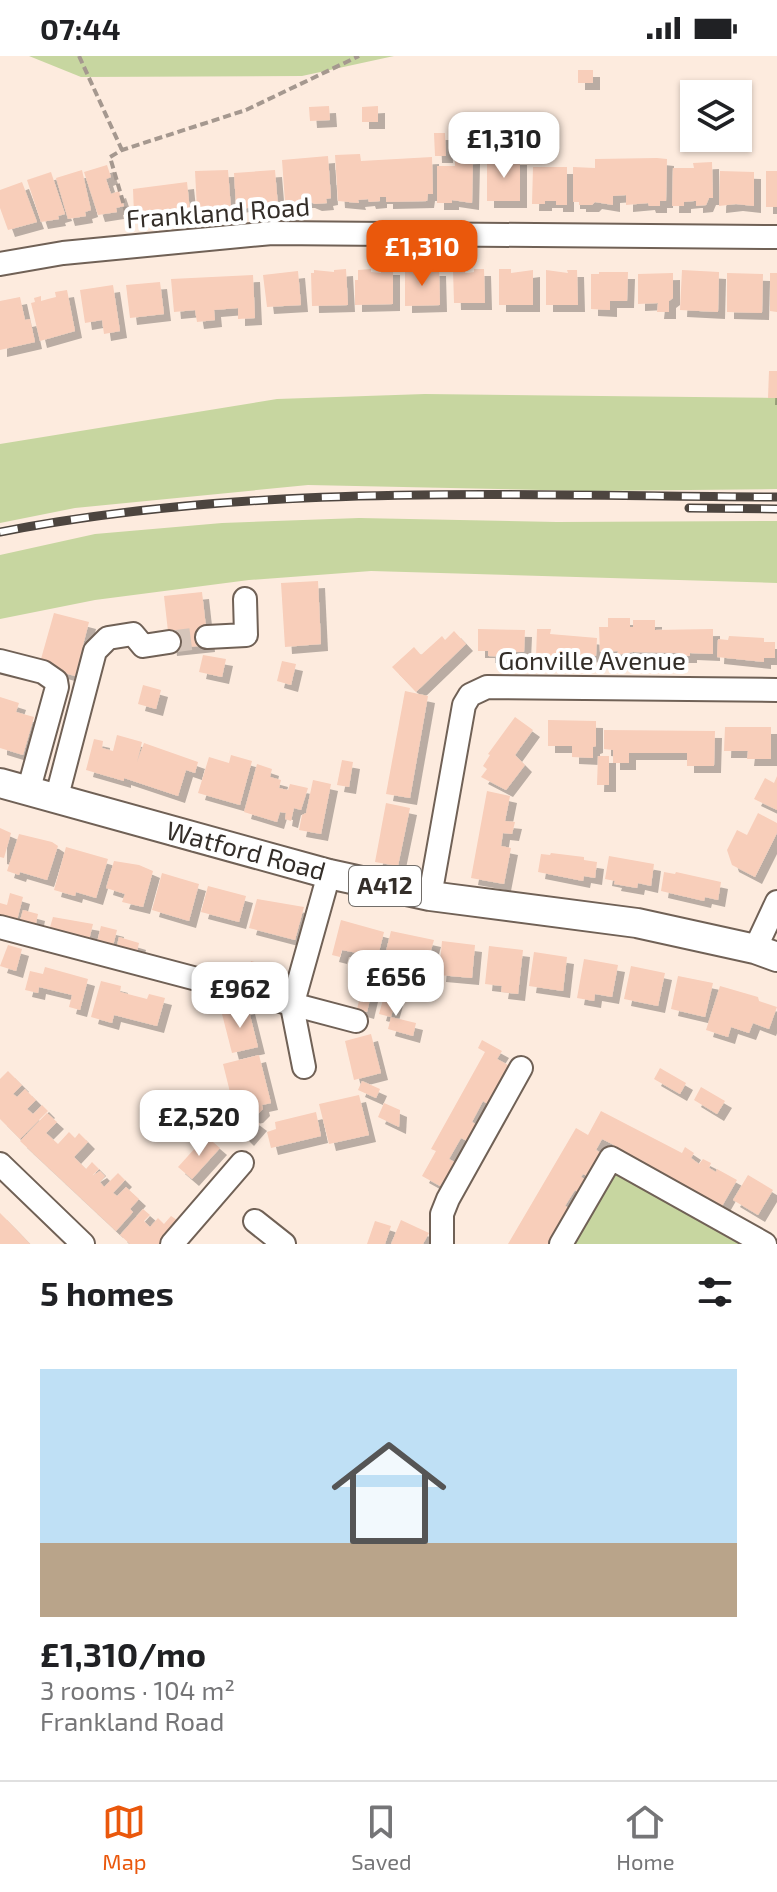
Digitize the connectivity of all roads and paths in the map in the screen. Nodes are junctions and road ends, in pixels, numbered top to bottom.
1 (79, 56) edge
2 (359, 56) edge
3 (122, 150) junction
4 (777, 237) edge
5 (135, 245) junction
6 (0, 264) edge
7 (245, 599) dead end
8 (207, 637) tunnel mouth
9 (169, 642) tunnel mouth
10 (0, 661) edge
11 (777, 690) edge
12 (0, 783) edge
13 (28, 792) junction
14 (56, 800) junction
15 (329, 874) junction
16 (430, 896) junction
17 (777, 902) edge
18 (0, 927) edge
19 (766, 953) edge
20 (292, 1006) junction
21 (356, 1021) dead end
22 (304, 1067) dead end
23 (521, 1068) dead end
24 (242, 1163) dead end
25 (0, 1164) edge
26 (255, 1221) dead end
27 (83, 1244) edge
28 (172, 1244) edge
29 (284, 1244) edge
30 (442, 1244) edge
31 (561, 1244) edge
32 (765, 1244) edge

1 - 3 path
2 - 3 path
3 - 5 path
4 - 5 street, Frankland Road
5 - 6 street, Frankland Road
7 - 8 street
9 - 14 street
10 - 13 street
11 - 16 street, Gonville Avenue
12 - 13 main road, Watford Road / A412
13 - 14 main road, Watford Road / A412
14 - 15 main road, Watford Road / A412
15 - 16 main road, Watford Road / A412
15 - 20 street
16 - 19 main road, Watford Road / A412
17 - 19 street
18 - 20 street
20 - 21 street
20 - 22 street
23 - 30 street
24 - 28 street
25 - 27 street
26 - 29 street
31 - 32 street

